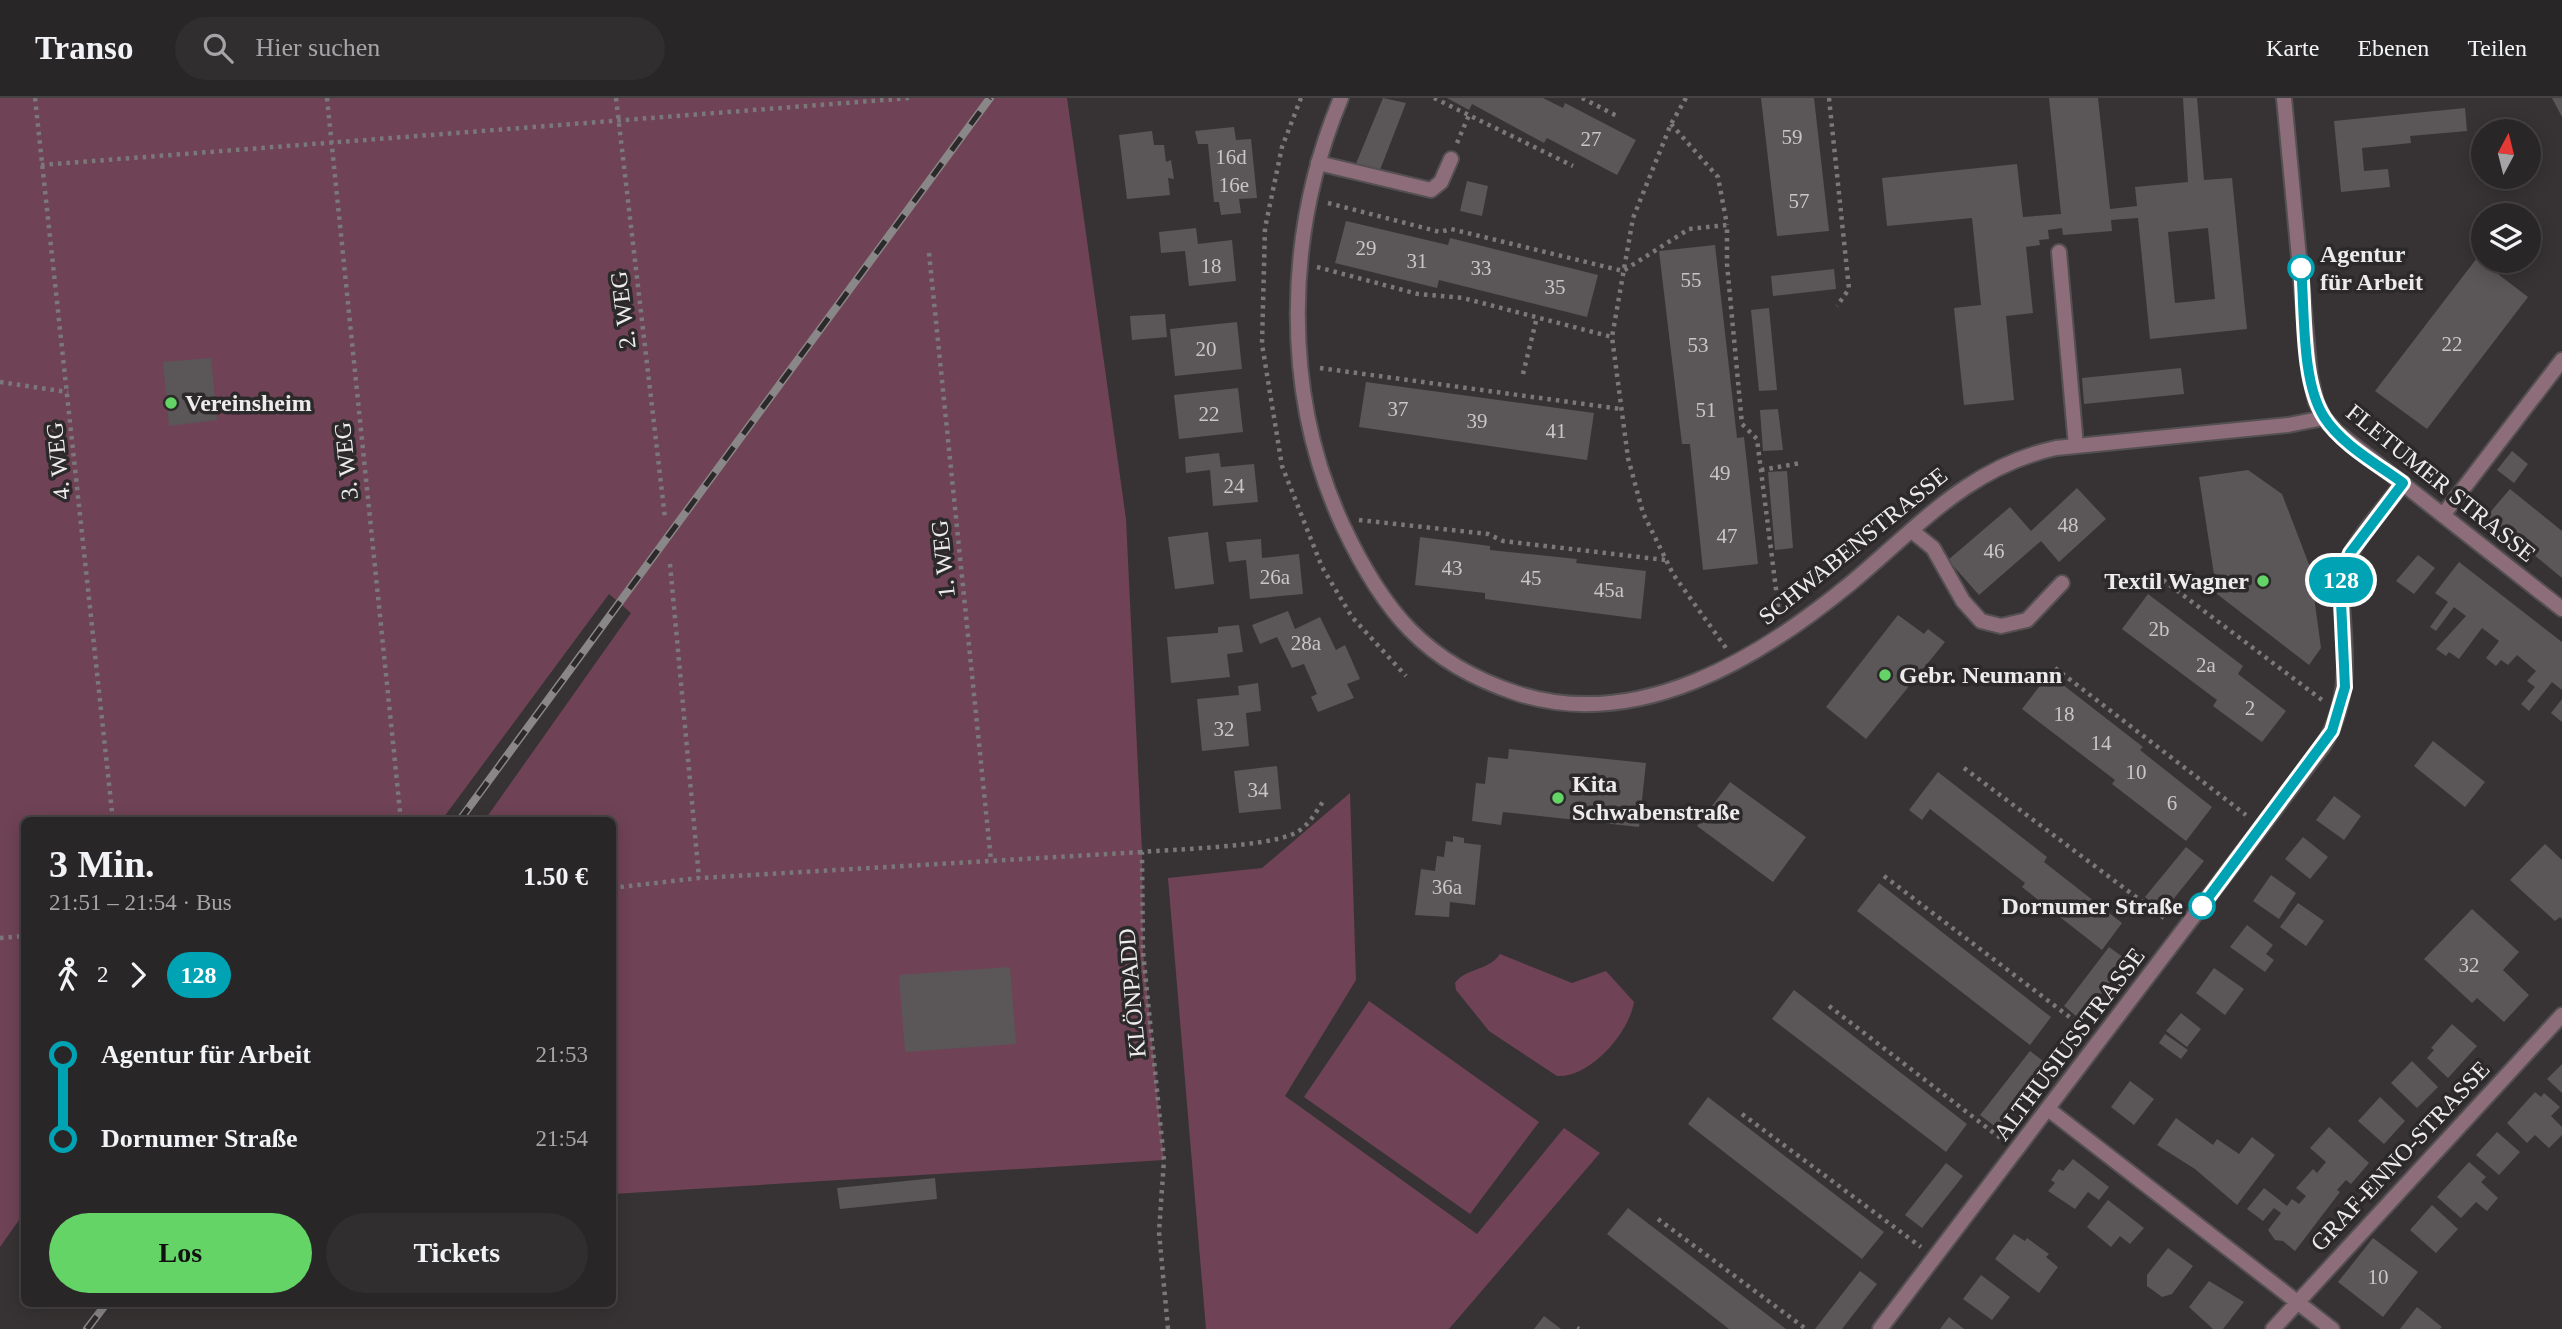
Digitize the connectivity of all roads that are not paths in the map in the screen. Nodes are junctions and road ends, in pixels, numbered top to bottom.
1 (1341, 98) edge
2 (2284, 98) edge
3 (1451, 159) road end
4 (1318, 163) junction
5 (2059, 252) dead end
6 (2562, 360) edge
7 (2324, 418) junction
8 (2076, 446) junction
9 (2403, 483) junction
10 (2443, 515) junction
11 (1912, 531) junction
12 (2062, 583) dead end
13 (2562, 608) edge
14 (2562, 1015) edge
15 (2049, 1109) junction
16 (2296, 1301) junction
17 (1880, 1329) edge
18 (2273, 1329) edge
19 (2332, 1329) edge

1 - 4 street, SCHWABENSTRASSE
2 - 7 street
3 - 4 street
4 - 11 street, SCHWABENSTRASSE
5 - 8 street
6 - 10 street
7 - 8 street, SCHWABENSTRASSE
7 - 9 street, FLETUMER STRASSE
8 - 11 street, SCHWABENSTRASSE
9 - 10 street, FLETUMER STRASSE
9 - 15 street, ALTHUSIUSSTRASSE
10 - 13 street, FLETUMER STRASSE
11 - 12 street
14 - 16 street, GRAF-ENNO-STRASSE
15 - 16 street
15 - 17 street, ALTHUSIUSSTRASSE
16 - 18 street, GRAF-ENNO-STRASSE
16 - 19 street

